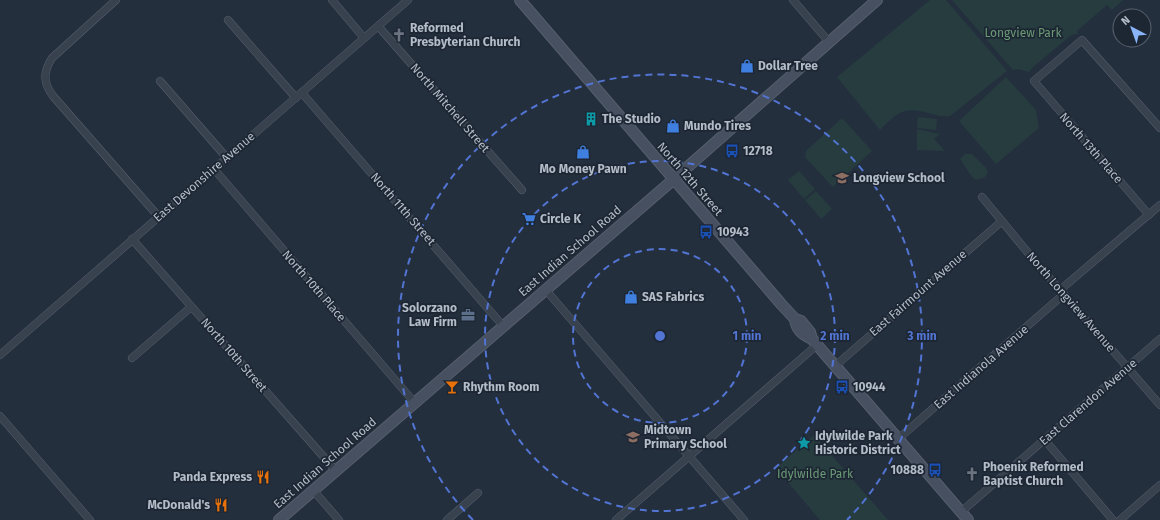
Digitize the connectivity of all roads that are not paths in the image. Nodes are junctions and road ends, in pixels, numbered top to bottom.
1 (116, 0) edge
2 (332, 0) edge
3 (408, 0) edge
4 (520, 0) edge
5 (793, 0) edge
6 (877, 0) edge
7 (228, 20) dead end
8 (378, 26) junction
9 (364, 38) junction
10 (829, 42) junction
11 (160, 81) dead end
12 (302, 93) junction
13 (296, 98) junction
14 (1160, 128) edge
15 (227, 158) junction
16 (214, 169) junction
17 (673, 179) junction
18 (522, 190) dead end
19 (982, 197) dead end
20 (1160, 206) edge
21 (1149, 215) junction
22 (158, 216) junction
23 (1002, 221) junction
24 (132, 239) junction
25 (545, 289) junction
26 (1062, 292) junction
27 (191, 307) junction
28 (503, 326) junction
29 (1160, 339) edge
30 (815, 342) junction
31 (0, 355) edge
32 (132, 358) dead end
33 (835, 366) junction
34 (1127, 367) junction
35 (414, 402) junction
36 (1160, 405) edge
37 (0, 416) edge
38 (898, 439) junction
39 (1044, 439) junction
40 (690, 456) junction
41 (336, 471) junction
42 (1160, 485) edge
43 (313, 490) junction
44 (478, 493) dead end
45 (961, 512) junction
46 (90, 520) edge
47 (279, 520) edge
48 (339, 520) edge
49 (447, 520) edge
50 (616, 520) edge
51 (744, 520) edge
52 (968, 520) edge
53 (1113, 520) edge
54 (1120, 520) edge

1 - 22 street
2 - 9 street
3 - 8 street, East Devonshire Avenue
4 - 17 main road, North 12th Street
5 - 10 street
6 - 10 main road, East Indian School Road
7 - 13 street
8 - 9 street, East Devonshire Avenue
8 - 18 street, North Mitchell Street
9 - 12 street, East Devonshire Avenue
10 - 17 main road, East Indian School Road
11 - 15 street
12 - 13 street, East Devonshire Avenue
12 - 28 street, North 11th Street
13 - 15 street, East Devonshire Avenue
14 - 21 street, North 13th Place
15 - 16 street, East Devonshire Avenue
16 - 22 street, East Devonshire Avenue
16 - 35 street, North 10th Place
17 - 25 main road, East Indian School Road
17 - 30 main road, North 12th Street
19 - 23 street, North Longview Avenue
20 - 21 street, East Indianola Avenue
21 - 26 street, East Indianola Avenue
22 - 24 street, East Devonshire Avenue
23 - 26 street, North Longview Avenue
23 - 33 street, East Fairmount Avenue
24 - 27 street, North 10th Street
24 - 31 street, East Devonshire Avenue
25 - 28 main road, East Indian School Road
25 - 40 street
26 - 34 street, North Longview Avenue
26 - 38 street, East Indianola Avenue
27 - 32 street
27 - 41 street, North 10th Street
28 - 35 main road, East Indian School Road
29 - 34 street, East Clarendon Avenue
30 - 33 main road, North 12th Street
30 - 40 street
33 - 38 main road, North 12th Street
34 - 36 street, North Longview Avenue
34 - 39 street, East Clarendon Avenue
35 - 41 main road, East Indian School Road
37 - 46 street
38 - 45 main road, North 12th Street
39 - 45 street, East Clarendon Avenue
39 - 53 street
40 - 50 street
40 - 51 street
41 - 43 main road, East Indian School Road
42 - 54 street
43 - 47 main road, East Indian School Road
43 - 48 street
44 - 49 street
45 - 52 main road, North 12th Street

